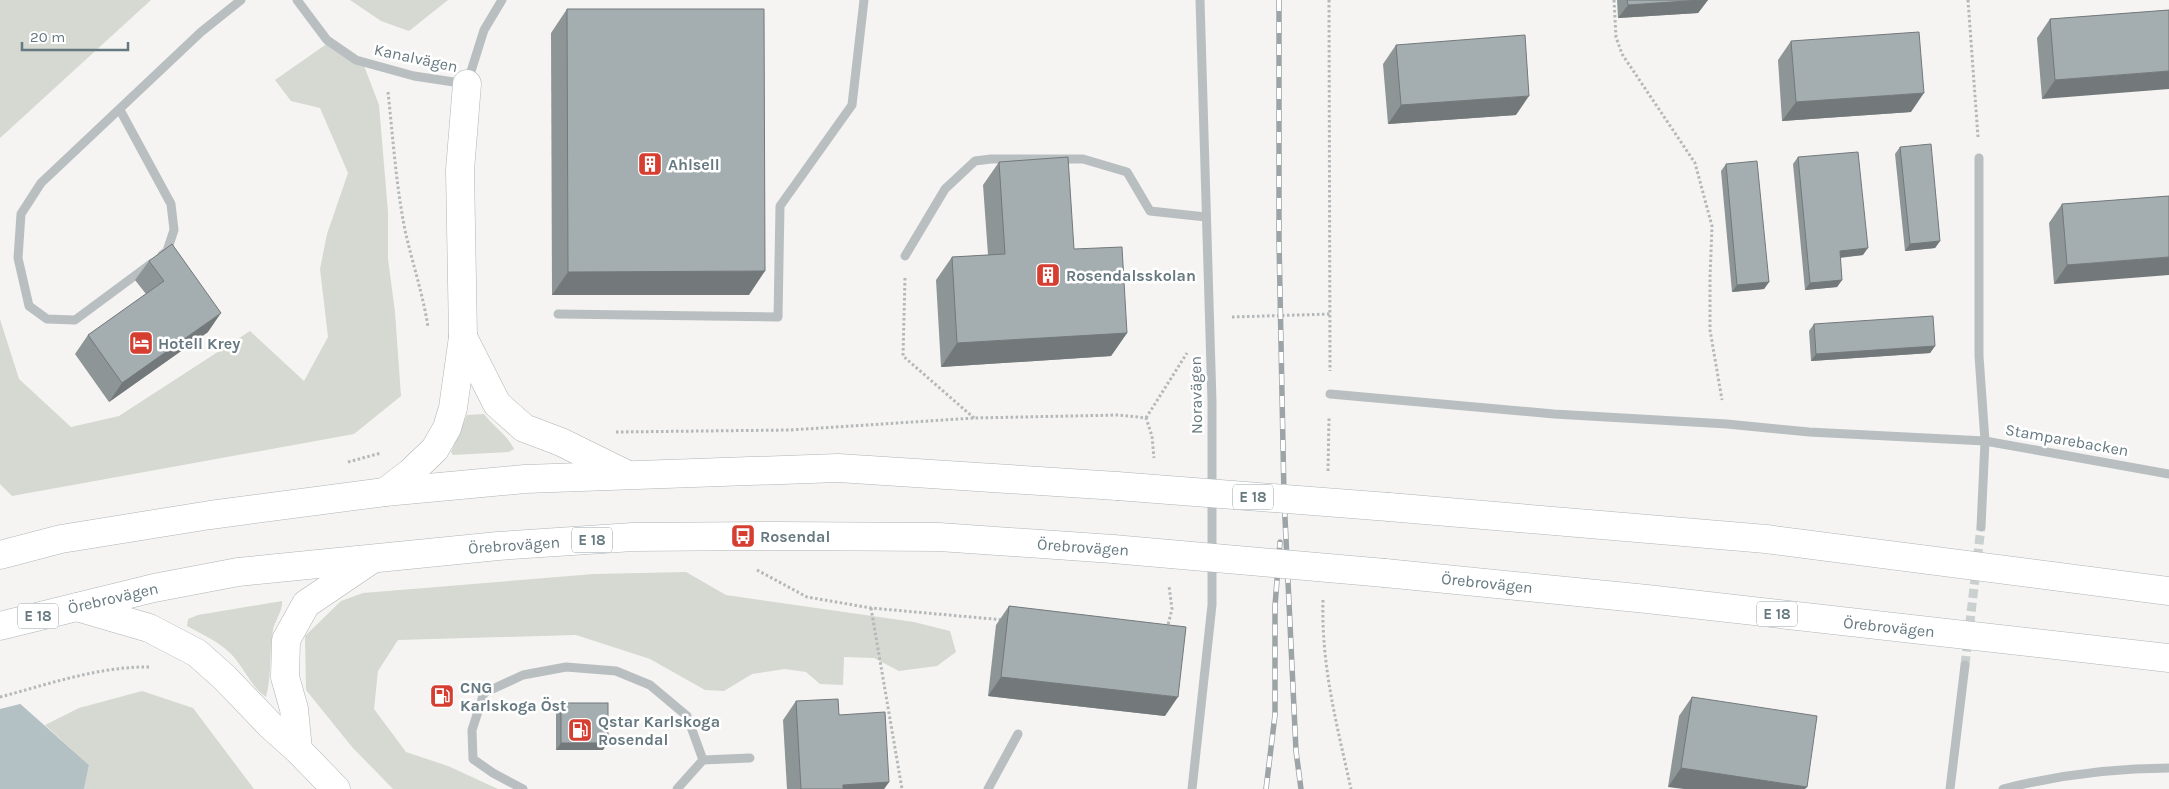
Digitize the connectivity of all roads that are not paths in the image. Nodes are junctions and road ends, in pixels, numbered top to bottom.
1 (241, 0) edge
2 (296, 0) edge
3 (502, 0) edge
4 (864, 0) edge
5 (1200, 0) edge
6 (467, 84) junction
7 (120, 110) junction
8 (1979, 158) road end
9 (1206, 217) junction
10 (905, 256) road end
11 (558, 314) dead end
12 (463, 337) junction
13 (1330, 394) road end
14 (1986, 441) junction
15 (2169, 474) edge
16 (627, 475) junction
17 (385, 492) junction
18 (1981, 527) tunnel mouth
19 (0, 555) edge
20 (374, 558) junction
21 (2169, 591) edge
22 (77, 607) junction
23 (0, 626) edge
24 (2169, 658) edge
25 (1965, 665) tunnel mouth
26 (1018, 734) dead end
27 (298, 750) junction
28 (750, 758) dead end
29 (703, 760) junction
30 (2169, 768) edge
31 (336, 789) edge
32 (523, 789) edge
33 (677, 789) edge
34 (988, 789) edge
35 (1192, 789) edge
36 (1950, 789) edge
37 (2003, 789) edge

1 - 7 street
2 - 6 street, Kanalvägen
3 - 6 street
4 - 11 street
5 - 9 street, Noravägen
6 - 12 highway
7 - 7 street
8 - 14 street
9 - 10 street
9 - 35 street, Noravägen
12 - 16 highway
12 - 17 highway
13 - 14 street
14 - 15 street, Stamparebacken
14 - 18 street, Stamparebacken
16 - 17 highway, E 18
16 - 21 highway, E 18, bridge
17 - 19 highway, E 18
20 - 22 highway, Örebrovägen / E 18
20 - 24 highway, Örebrovägen / E 18, bridge
20 - 27 highway
22 - 23 highway, Örebrovägen / E 18
22 - 27 highway
25 - 36 street
26 - 34 street
27 - 31 highway
28 - 29 street
29 - 32 street
29 - 33 street
30 - 37 street

